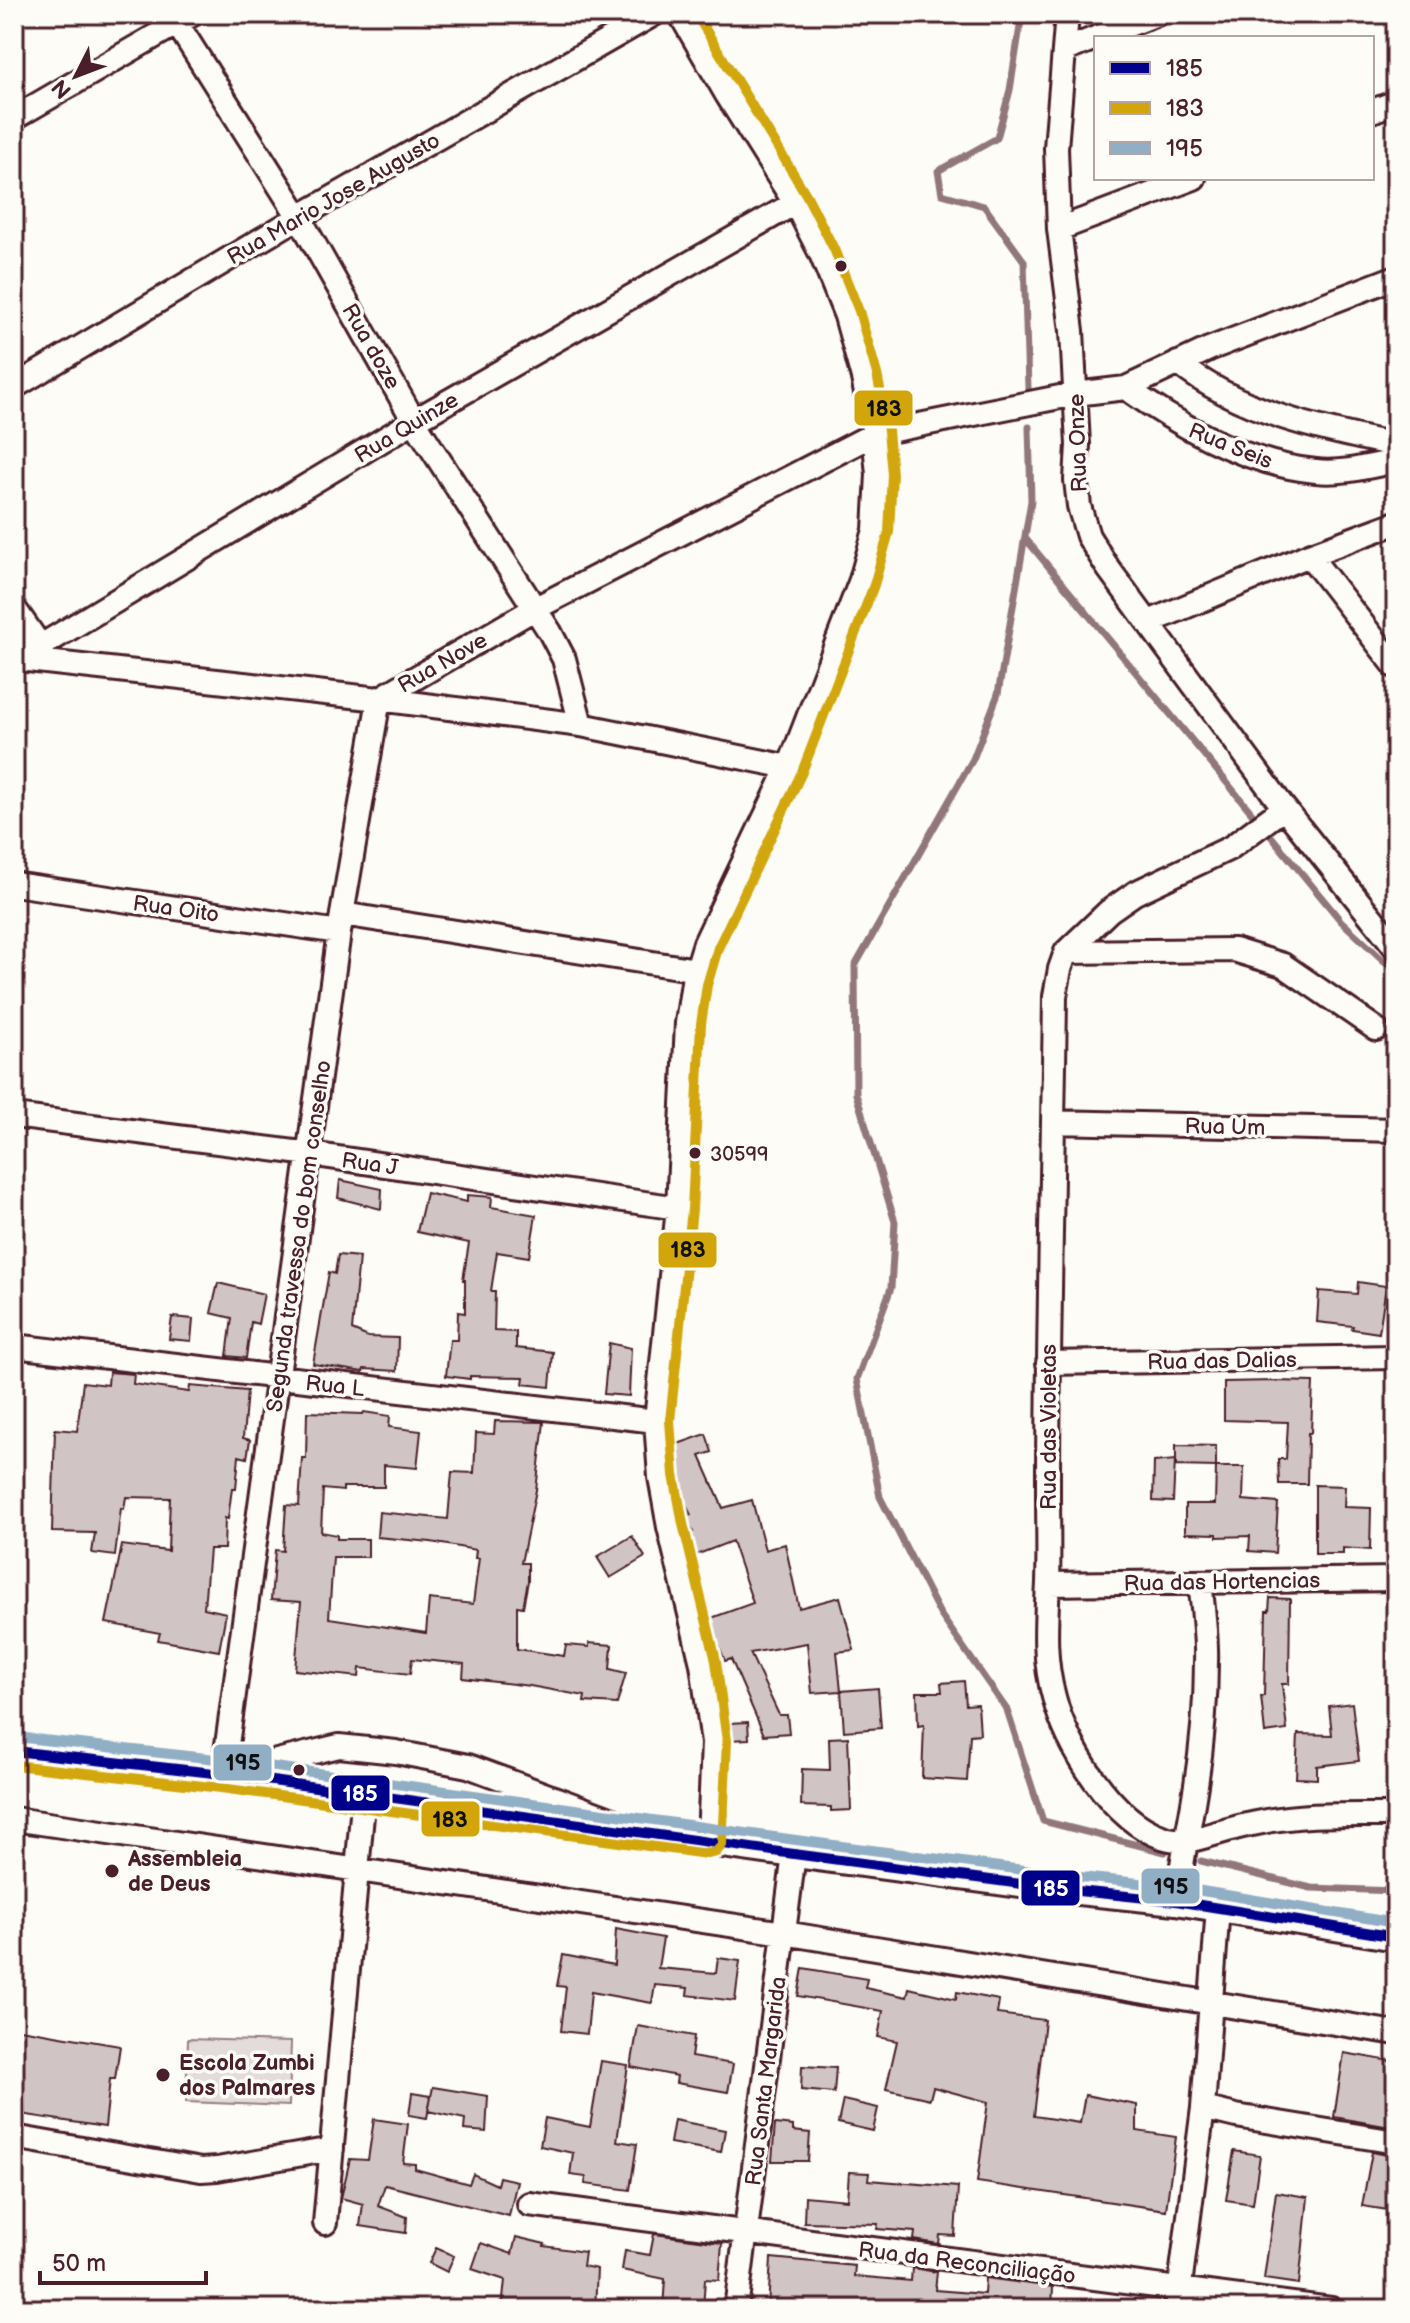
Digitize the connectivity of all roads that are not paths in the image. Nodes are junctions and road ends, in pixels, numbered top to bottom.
1 (654, 14) edge
2 (680, 14) edge
3 (1067, 14) edge
4 (1157, 14) edge
5 (181, 17) edge
6 (1101, 36) edge
7 (1094, 39) edge
8 (1065, 50) junction
9 (1396, 102) edge
10 (1374, 110) edge
11 (14, 118) edge
12 (1189, 180) edge
13 (795, 203) junction
14 (299, 217) junction
15 (1059, 229) junction
16 (1396, 277) edge
17 (1178, 363) junction
18 (14, 387) edge
19 (1126, 388) junction
20 (1075, 394) junction
21 (414, 421) junction
22 (874, 434) junction
23 (1396, 445) edge
24 (1396, 461) edge
25 (1396, 523) edge
26 (1309, 555) junction
27 (14, 608) edge
28 (534, 609) junction
29 (1149, 622) junction
30 (41, 647) junction
31 (18, 660) edge
32 (1396, 667) edge
33 (379, 699) junction
34 (581, 725) junction
35 (789, 767) junction
36 (1284, 808) junction
37 (14, 884) edge
38 (340, 923) junction
39 (1396, 948) edge
40 (1066, 952) junction
41 (697, 970) junction
42 (1376, 1029) dead end
43 (14, 1116) edge
44 (1053, 1122) junction
45 (1396, 1130) edge
46 (310, 1154) junction
47 (678, 1208) junction
48 (14, 1346) edge
49 (1396, 1357) edge
50 (1048, 1363) junction
51 (278, 1379) junction
52 (656, 1421) junction
53 (1396, 1579) edge
54 (1200, 1582) junction
55 (1048, 1584) junction
56 (14, 1751) edge
57 (223, 1774) junction
58 (364, 1793) junction
59 (1396, 1815) edge
60 (14, 1819) edge
61 (643, 1831) junction
62 (709, 1840) junction
63 (1186, 1841) junction
64 (794, 1854) junction
65 (357, 1871) junction
66 (1176, 1901) junction
67 (1218, 1907) junction
68 (784, 1933) junction
69 (1396, 1937) edge
70 (1211, 2004) junction
71 (1396, 2033) edge
72 (1203, 2108) junction
73 (14, 2137) edge
74 (1396, 2142) edge
75 (332, 2149) junction
76 (529, 2204) dead end
77 (325, 2223) dead end
78 (747, 2234) junction
79 (1178, 2299) edge
80 (736, 2309) edge
81 (1331, 2309) edge

1 - 14 street, Rua Mario Jose Augusto
2 - 13 street
3 - 8 street, Rua Onze
4 - 6 street
5 - 11 street
5 - 14 street, Rua doze
7 - 8 street
8 - 15 street, Rua Onze
9 - 10 street
12 - 15 street
13 - 21 street, Rua Quinze
13 - 22 street
14 - 18 street, Rua Mario Jose Augusto
14 - 21 street, Rua doze
15 - 20 street, Rua Onze
16 - 17 street
17 - 19 street
17 - 23 street
19 - 20 street
19 - 24 street, Rua Seis
20 - 22 street, Rua Nove
20 - 29 street, Rua Onze
21 - 28 street, Rua doze
21 - 30 street, Rua Quinze
22 - 28 street, Rua Nove
22 - 35 street
25 - 26 street
26 - 29 street
26 - 32 street
27 - 30 street
28 - 33 street, Rua Nove
28 - 34 street, Rua doze
29 - 36 street, Rua Onze
30 - 31 street, Rua Quinze
31 - 33 street
33 - 34 street, Rua Nove
33 - 38 street, Segunda travessa do bom conselho
34 - 35 street, Rua Nove
35 - 41 street
36 - 39 street
36 - 40 street
37 - 38 street, Rua Oito
38 - 41 street, Rua Oito
38 - 46 street, Segunda travessa do bom conselho
40 - 42 street
40 - 44 street, Rua das Violetas
41 - 47 street
43 - 46 street, Rua J
44 - 45 street, Rua Um
44 - 50 street, Rua das Violetas
46 - 47 street, Rua J
46 - 51 street, Segunda travessa do bom conselho
47 - 52 street
48 - 51 street, Rua L
49 - 50 street, Rua das Dalias
50 - 55 street, Rua das Violetas
51 - 52 street, Rua L
51 - 57 street, Segunda travessa do bom conselho
52 - 62 street
53 - 54 street, Rua das Hortencias
54 - 55 street, Rua das Hortencias
54 - 63 street
55 - 63 street, Rua das Violetas
56 - 57 main road
57 - 58 main road
57 - 61 street
58 - 61 main road
58 - 65 street
59 - 63 street
60 - 65 street
61 - 62 main road
62 - 64 main road
63 - 66 street
64 - 66 main road
64 - 68 street, Rua Santa Margarida
65 - 68 street
65 - 75 street
66 - 67 main road
67 - 69 main road
67 - 70 street
68 - 70 street
68 - 78 street, Rua Santa Margarida
70 - 71 street
70 - 72 street
72 - 74 street
72 - 79 street
73 - 75 street
75 - 77 street
76 - 78 street, Rua da Reconciliação
78 - 79 street, Rua da Reconciliação
78 - 80 street, Rua Santa Margarida
79 - 81 street, Rua da Reconciliação

